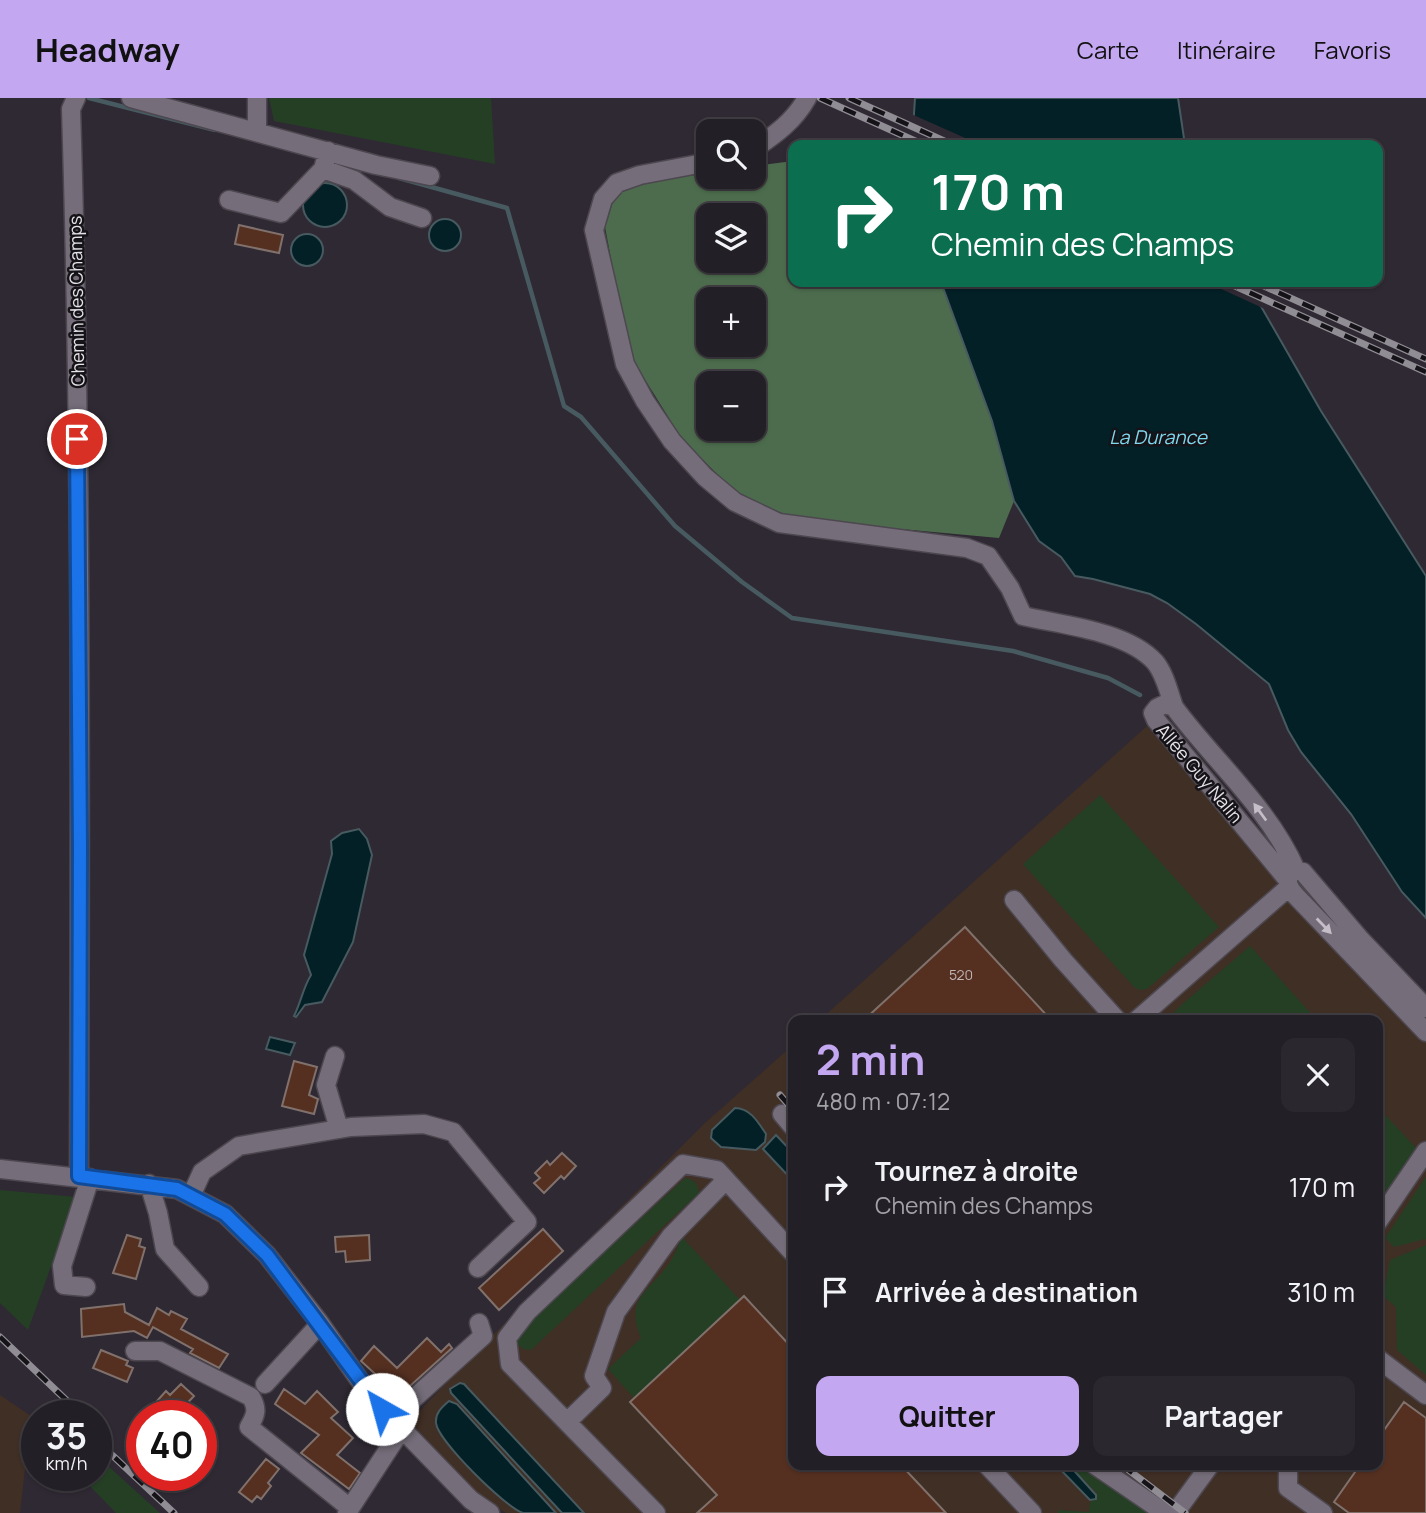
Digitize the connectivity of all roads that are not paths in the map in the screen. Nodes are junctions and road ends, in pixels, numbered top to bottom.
1 (76, 98) edge
2 (131, 98) edge
3 (257, 98) edge
4 (807, 98) edge
5 (257, 131) junction
6 (766, 141) edge
7 (328, 151) junction
8 (696, 164) edge
9 (323, 169) junction
10 (430, 176) dead end
11 (229, 201) dead end
12 (422, 218) dead end
13 (1291, 879) junction
14 (1014, 900) dead end
15 (1426, 1008) edge
16 (1112, 1015) edge
17 (1142, 1015) edge
18 (1426, 1032) edge
19 (335, 1056) dead end
20 (339, 1129) junction
21 (1426, 1152) edge
22 (0, 1169) edge
23 (85, 1177) junction
24 (726, 1180) junction
25 (149, 1184) junction
26 (191, 1196) junction
27 (1383, 1214) edge
28 (788, 1248) edge
29 (478, 1268) dead end
30 (86, 1287) dead end
31 (199, 1287) dead end
32 (479, 1323) dead end
33 (320, 1324) junction
34 (135, 1351) dead end
35 (1383, 1363) edge
36 (265, 1384) dead end
37 (1426, 1395) edge
38 (567, 1422) junction
39 (396, 1425) junction
40 (992, 1470) edge
41 (1102, 1470) edge
42 (1206, 1470) edge
43 (1287, 1470) edge
44 (349, 1510) edge
45 (490, 1513) edge
46 (656, 1513) edge
47 (1032, 1513) edge
48 (1165, 1513) edge
49 (1175, 1513) edge
50 (1323, 1513) edge

1 - 23 street, Chemin des Champs
2 - 5 street
3 - 5 street
4 - 6 street
5 - 7 street
7 - 9 street
7 - 10 street
8 - 13 street, Allée Guy Nalin
9 - 11 street
9 - 12 street
13 - 15 street, Allée Guy Nalin
13 - 17 street
13 -> 18 street, Allée Guy Nalin
14 - 16 street
19 - 20 street
20 - 26 street
20 - 29 street
21 - 27 street
22 - 23 street
23 - 25 street
23 - 30 street, Chemin des Champs
24 - 28 street
24 - 38 street
24 - 38 street
25 - 26 street
25 - 31 street
26 - 33 street
32 - 39 street
33 - 36 street
33 - 39 street
34 - 44 street
35 - 37 street
38 - 46 street
39 - 44 street
39 - 45 street
40 - 47 street
41 - 48 street
42 - 49 street
43 - 50 street

